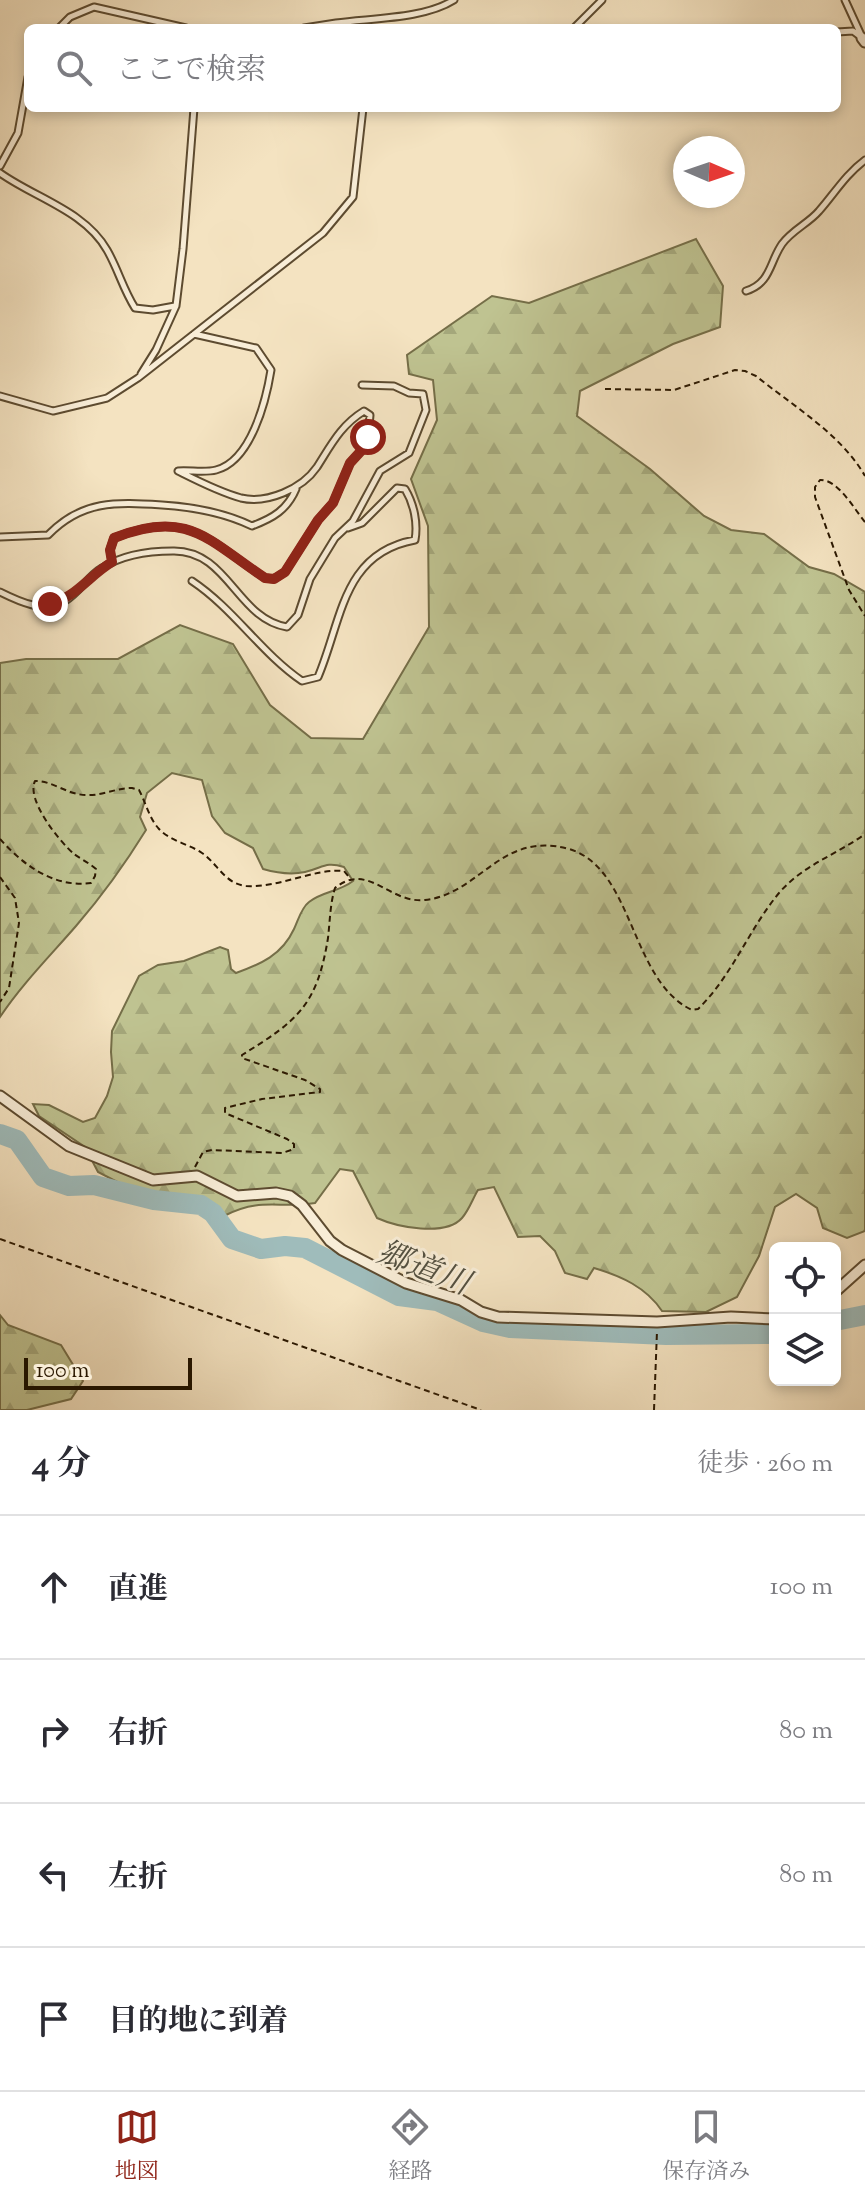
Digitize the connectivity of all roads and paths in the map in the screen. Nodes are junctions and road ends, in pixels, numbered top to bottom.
1 (454, 0) edge
2 (602, 0) edge
3 (845, 0) edge
4 (336, 23) joint
5 (63, 24) edge
6 (168, 24) edge
7 (330, 24) edge
8 (578, 24) edge
9 (841, 32) edge
10 (864, 40) edge
11 (24, 99) edge
12 (194, 112) edge
13 (363, 112) edge
14 (865, 160) edge
15 (0, 166) edge
16 (0, 173) edge
17 (746, 291) dead end
18 (176, 306) junction
19 (194, 334) junction
20 (138, 378) junction
21 (362, 385) dead end
22 (605, 389) dead end
23 (0, 396) edge
24 (865, 476) edge
25 (297, 488) junction
26 (865, 522) edge
27 (343, 530) junction
28 (0, 537) edge
29 (112, 562) junction
30 (192, 581) dead end
31 (0, 592) edge
32 (865, 616) edge
33 (865, 834) edge
34 (0, 839) edge
35 (0, 877) edge
36 (350, 878) junction
37 (0, 1002) edge
38 (0, 1096) edge
39 (4, 1103) edge
40 (197, 1176) junction
41 (0, 1239) edge
42 (865, 1265) edge
43 (841, 1287) edge
44 (769, 1319) edge
45 (657, 1322) junction
46 (481, 1410) edge
47 (654, 1410) edge

1 - 4 lane
2 - 8 lane
3 - 10 lane
4 - 7 lane
5 - 6 lane
9 - 10 lane
11 - 15 lane
12 - 18 lane
13 - 19 lane
14 - 17 lane
16 - 18 lane
18 - 20 lane
19 - 20 lane
19 - 25 lane
20 - 23 lane
21 - 27 lane
22 - 24 path
25 - 28 lane
25 - 29 lane
26 - 32 path
27 - 29 lane
27 - 30 lane
29 - 31 lane
33 - 36 path
34 - 36 path
35 - 37 path
36 - 40 path
38 - 39 street
39 - 40 street
40 - 45 street
41 - 46 path
42 - 43 street
44 - 45 street
45 - 47 path

